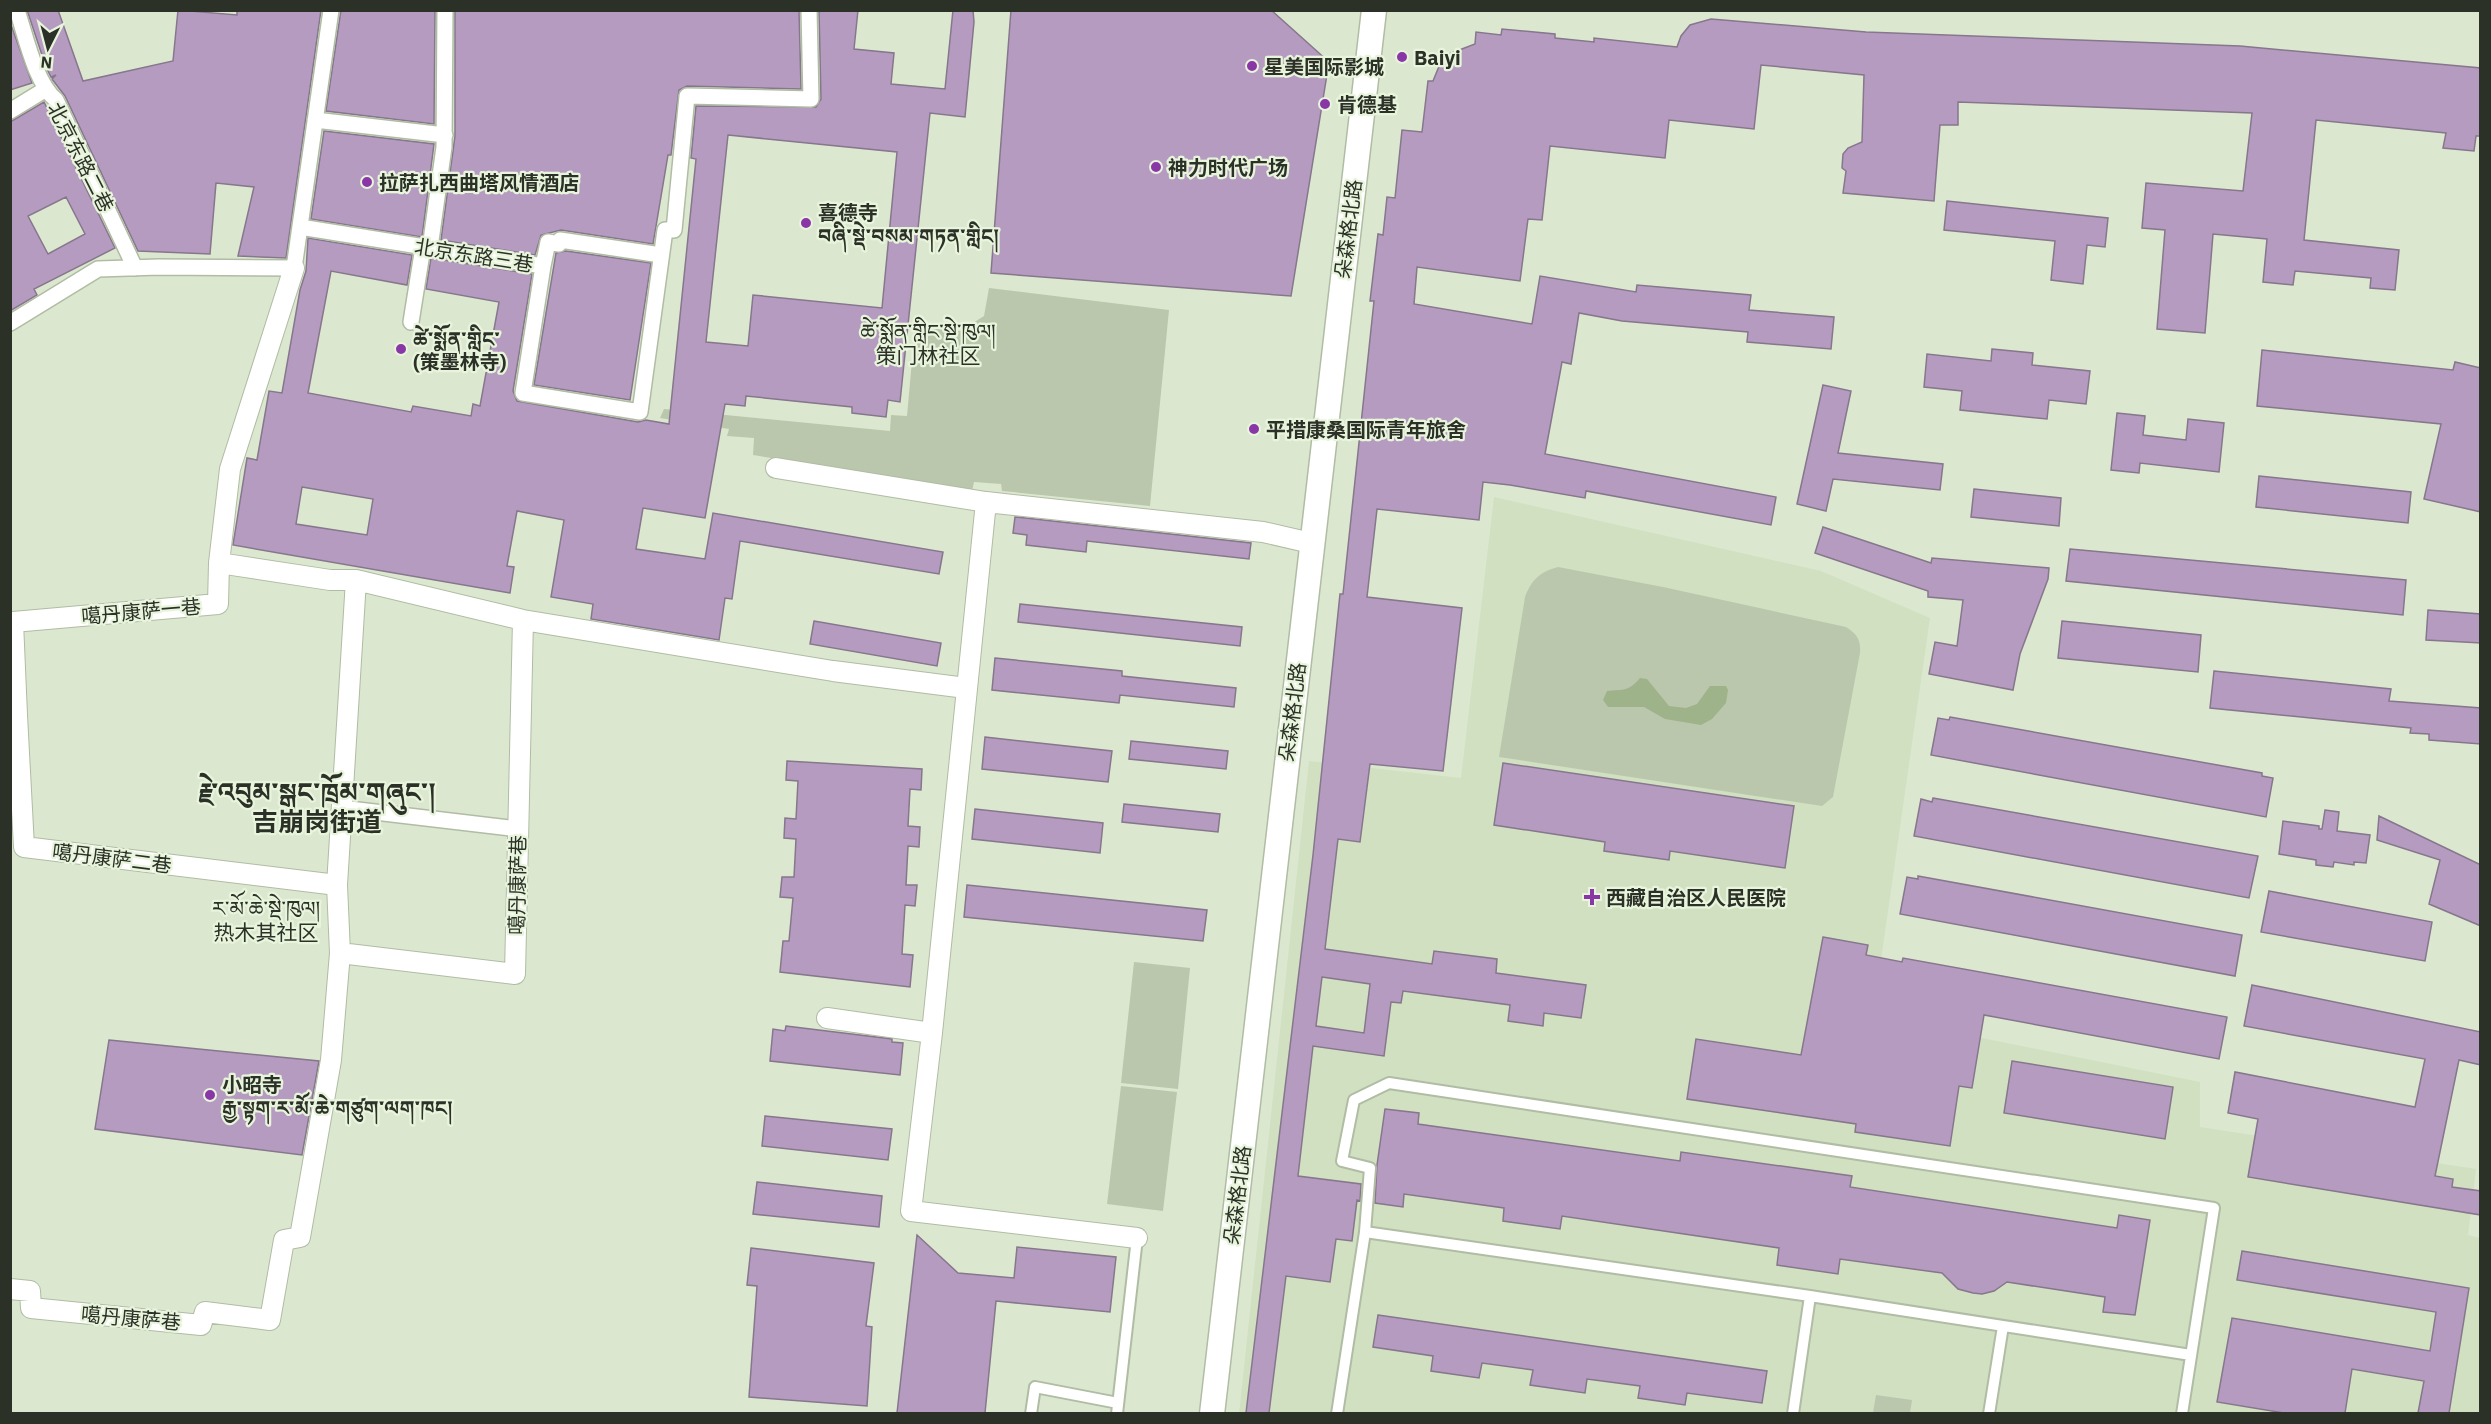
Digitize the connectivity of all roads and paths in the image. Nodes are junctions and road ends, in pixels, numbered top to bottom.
1 (17, 10) edge
2 (331, 10) edge
3 (445, 10) edge
4 (809, 10) edge
5 (1374, 10) edge
6 (46, 89) junction
7 (10, 111) edge
8 (315, 120) junction
9 (445, 135) junction
10 (300, 227) junction
11 (427, 248) junction
12 (661, 255) junction
13 (543, 267) junction
14 (135, 268) junction
15 (294, 268) junction
16 (411, 322) dead end
17 (10, 323) edge
18 (776, 468) dead end
19 (986, 502) junction
20 (1311, 543) junction
21 (219, 563) junction
22 (356, 580) junction
23 (523, 620) junction
24 (966, 688) junction
25 (14, 716) edge
26 (341, 808) junction
27 (518, 829) junction
28 (337, 885) junction
29 (340, 953) junction
30 (827, 1018) dead end
31 (932, 1033) junction
32 (1365, 1232) junction
33 (1137, 1238) joint
34 (10, 1288) edge
35 (1810, 1296) junction
36 (2003, 1326) junction
37 (2191, 1355) junction
38 (1117, 1408) edge
39 (1031, 1413) edge
40 (1212, 1413) edge
41 (1337, 1413) edge
42 (1793, 1413) edge
43 (1989, 1413) edge
44 (2182, 1413) edge

1 - 6 street, 北京东路二巷
2 - 8 street
3 - 9 street
4 - 12 street
5 - 20 street, 朵森格北路
6 - 7 street
6 - 14 street, 北京东路二巷
8 - 9 street
8 - 10 street
9 - 11 street
10 - 11 street, 北京东路三巷
10 - 15 street
11 - 13 street, 北京东路三巷
11 - 16 street
12 - 13 street, 北京东路三巷
12 - 13 street
14 - 15 street
14 - 17 street
15 - 21 street
18 - 19 street
19 - 20 street
19 - 24 street
20 - 40 street, 朵森格北路
21 - 22 street
21 - 25 street, 噶丹康萨一巷
22 - 23 street
22 - 26 street, 噶丹康萨巷
23 - 24 street
23 - 27 street, 噶丹康萨巷
24 - 31 street
25 - 28 street, 噶丹康萨二巷
26 - 27 street
26 - 28 street, 噶丹康萨巷
27 - 29 street, 噶丹康萨巷
28 - 29 street, 噶丹康萨巷
29 - 34 street, 噶丹康萨巷
30 - 31 street
31 - 33 street
32 - 35 lane
32 - 37 lane
32 - 41 lane
33 - 38 lane
35 - 36 lane
35 - 42 lane
36 - 37 lane
36 - 43 lane
37 - 44 lane
38 - 39 lane

